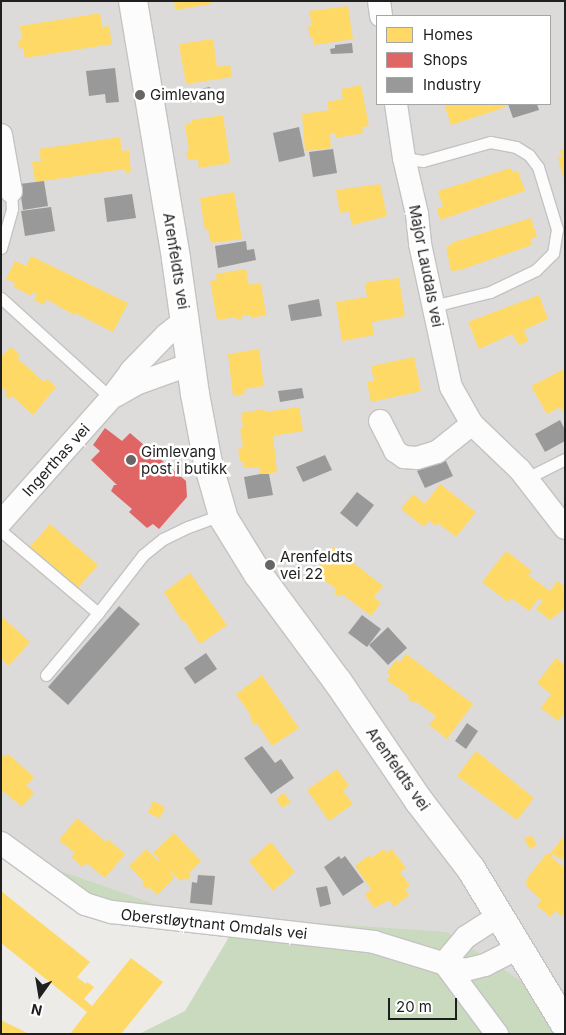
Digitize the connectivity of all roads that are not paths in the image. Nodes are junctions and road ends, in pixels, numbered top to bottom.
1 (133, 1) edge
2 (379, 1) edge
3 (381, 15) edge
4 (396, 105) edge
5 (1, 135) edge
6 (404, 158) junction
7 (11, 191) joint
8 (1, 248) edge
9 (559, 252) edge
10 (1, 298) edge
11 (433, 306) junction
12 (185, 320) junction
13 (192, 364) junction
14 (111, 398) junction
15 (380, 421) dead end
16 (472, 424) junction
17 (565, 460) edge
18 (527, 478) junction
19 (224, 519) junction
20 (1, 522) edge
21 (565, 528) edge
22 (1, 531) edge
23 (98, 613) junction
24 (46, 675) dead end
25 (1, 843) edge
26 (500, 915) junction
27 (520, 947) junction
28 (444, 963) junction
29 (565, 1024) edge
30 (497, 1034) edge

1 - 12 street, Arenfeldts vei
2 - 3 street
4 - 6 street, Major Laudals vei
5 - 7 street
6 - 9 lane
6 - 11 street, Major Laudals vei
7 - 8 lane
9 - 11 lane
10 - 14 lane
11 - 16 street, Major Laudals vei
12 - 13 street, Arenfeldts vei
12 - 14 street, Ingerthas vei
13 - 14 street, Ingerthas vei
13 - 19 street, Arenfeldts vei
14 - 20 street, Ingerthas vei
15 - 16 street
16 - 18 street, Major Laudals vei
17 - 18 lane
18 - 21 street, Major Laudals vei
19 - 23 lane
19 - 26 street, Arenfeldts vei
22 - 23 lane
23 - 24 lane
25 - 28 street, Oberstløytnant Omdals vei
26 - 27 street, Arenfeldts vei
26 - 28 street
27 - 28 street, Oberstløytnant Omdals vei
27 - 29 street, Arenfeldts vei
28 - 30 street

